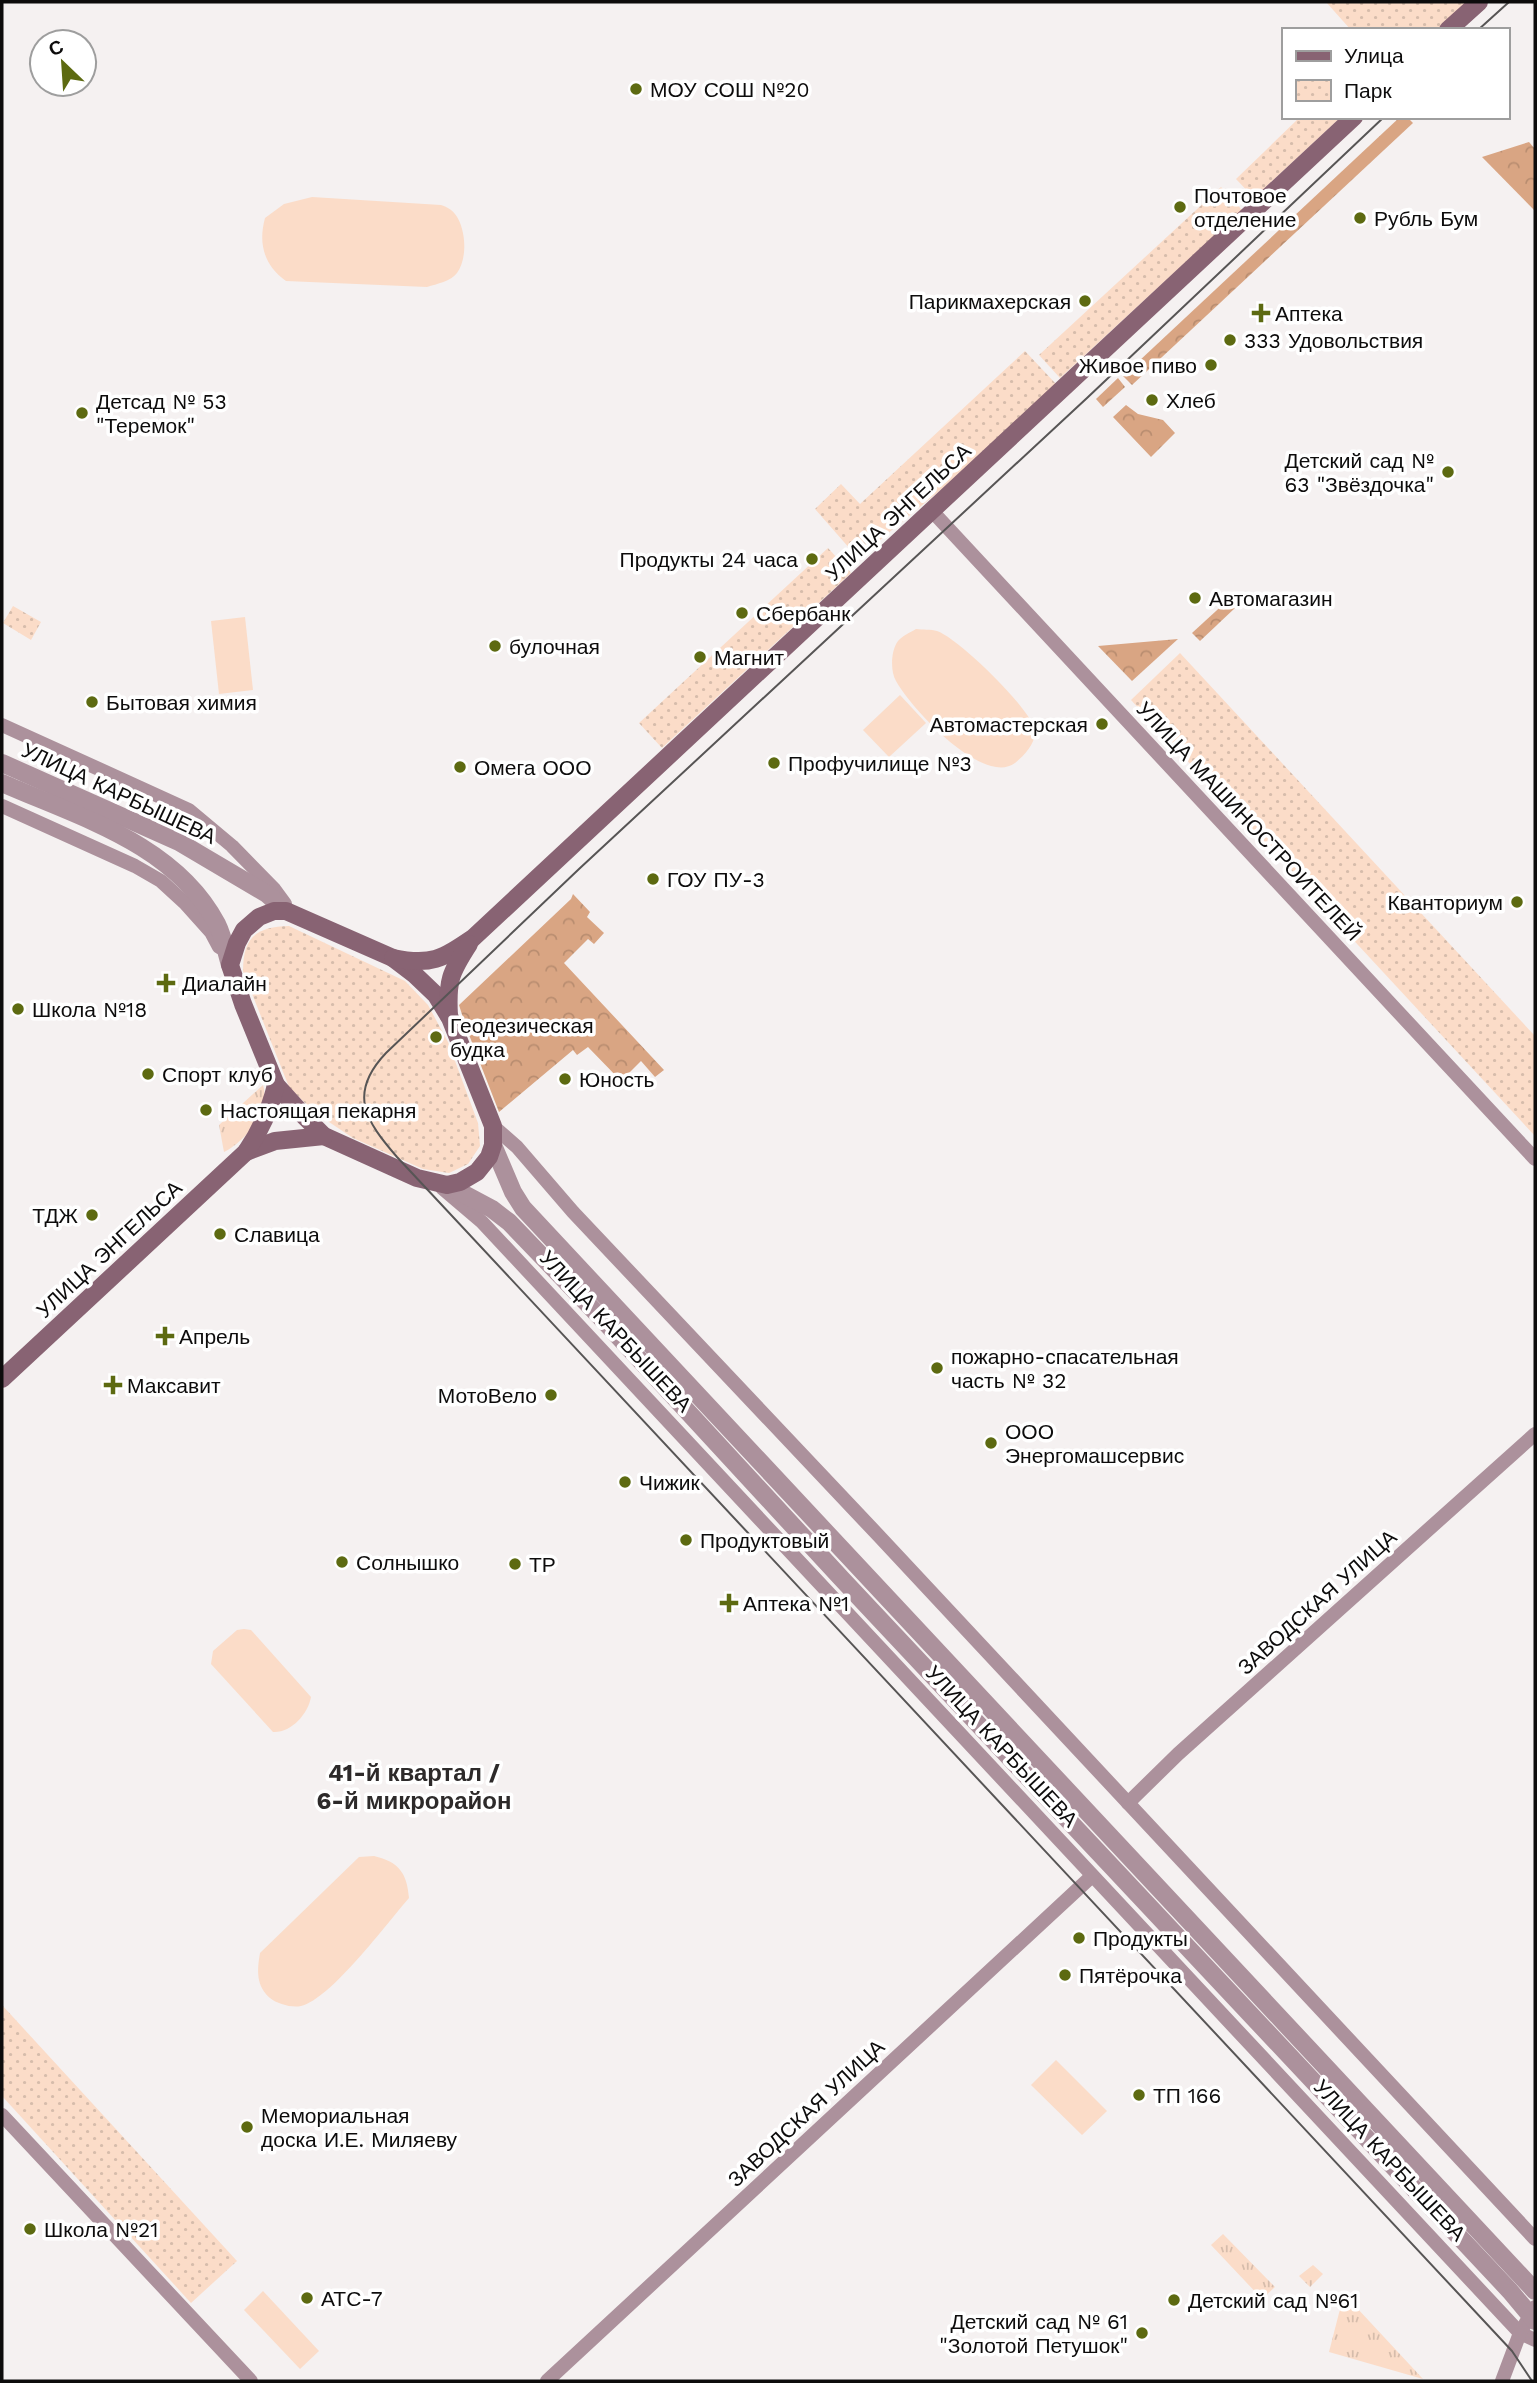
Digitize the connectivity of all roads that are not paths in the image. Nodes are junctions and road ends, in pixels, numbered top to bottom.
1 (1479, 2) edge
2 (1450, 28) edge
3 (1352, 119) edge
4 (932, 511) junction
5 (2, 725) edge
6 (2, 763) edge
7 (2, 783) edge
8 (2, 806) edge
9 (289, 913) junction
10 (473, 939) junction
11 (393, 958) junction
12 (230, 965) junction
13 (450, 1018) junction
14 (276, 1085) junction
15 (494, 1126) junction
16 (324, 1136) junction
17 (493, 1145) junction
18 (246, 1152) junction
19 (1535, 1159) edge
20 (441, 1184) junction
21 (2, 1379) edge
22 (1535, 1434) edge
23 (1129, 1803) junction
24 (1092, 1876) junction
25 (2, 2115) edge
26 (1535, 2239) edge
27 (1535, 2291) edge
28 (1533, 2314) edge
29 (1520, 2333) junction
30 (1535, 2340) edge
31 (251, 2381) edge
32 (547, 2381) edge
33 (1502, 2381) edge

1 - 2 main road
3 - 4 main road, УЛИЦА ЭНГЕЛЬСА
4 - 10 main road, УЛИЦА ЭНГЕЛЬСА
4 - 19 street, УЛИЦА МАШИНОСТРОИТЕЛЕЙ
5 - 9 street, УЛИЦА КАРБЫШЕВА
6 - 9 street, УЛИЦА КАРБЫШЕВА
7 - 12 street, УЛИЦА КАРБЫШЕВА
8 - 12 street, УЛИЦА КАРБЫШЕВА
9 - 11 main road, УЛИЦА КАРБЫШЕВА
9 - 12 main road
10 - 11 main road, УЛИЦА ЭНГЕЛЬСА
10 - 13 main road, УЛИЦА ЭНГЕЛЬСА
11 - 13 main road, УЛИЦА КАРБЫШЕВА
12 - 14 main road, УЛИЦА КАРБЫШЕВА
13 - 15 main road, УЛИЦА КАРБЫШЕВА
14 - 16 main road, УЛИЦА КАРБЫШЕВА
14 - 18 main road, УЛИЦА ЭНГЕЛЬСА
15 - 17 main road, УЛИЦА КАРБЫШЕВА
15 - 23 street, УЛИЦА КАРБЫШЕВА
16 - 18 main road, УЛИЦА ЭНГЕЛЬСА
16 - 20 main road, УЛИЦА КАРБЫШЕВА
17 - 20 main road
17 - 27 street, УЛИЦА КАРБЫШЕВА
18 - 21 main road, УЛИЦА ЭНГЕЛЬСА
20 - 24 street, УЛИЦА КАРБЫШЕВА
20 - 28 street, УЛИЦА КАРБЫШЕВА
22 - 23 street, ЗАВОДСКАЯ УЛИЦА
23 - 26 street, УЛИЦА КАРБЫШЕВА
24 - 29 street, УЛИЦА КАРБЫШЕВА
24 - 32 street, ЗАВОДСКАЯ УЛИЦА
25 - 31 street
28 - 29 street
29 - 30 street, УЛИЦА КАРБЫШЕВА
29 - 33 street

